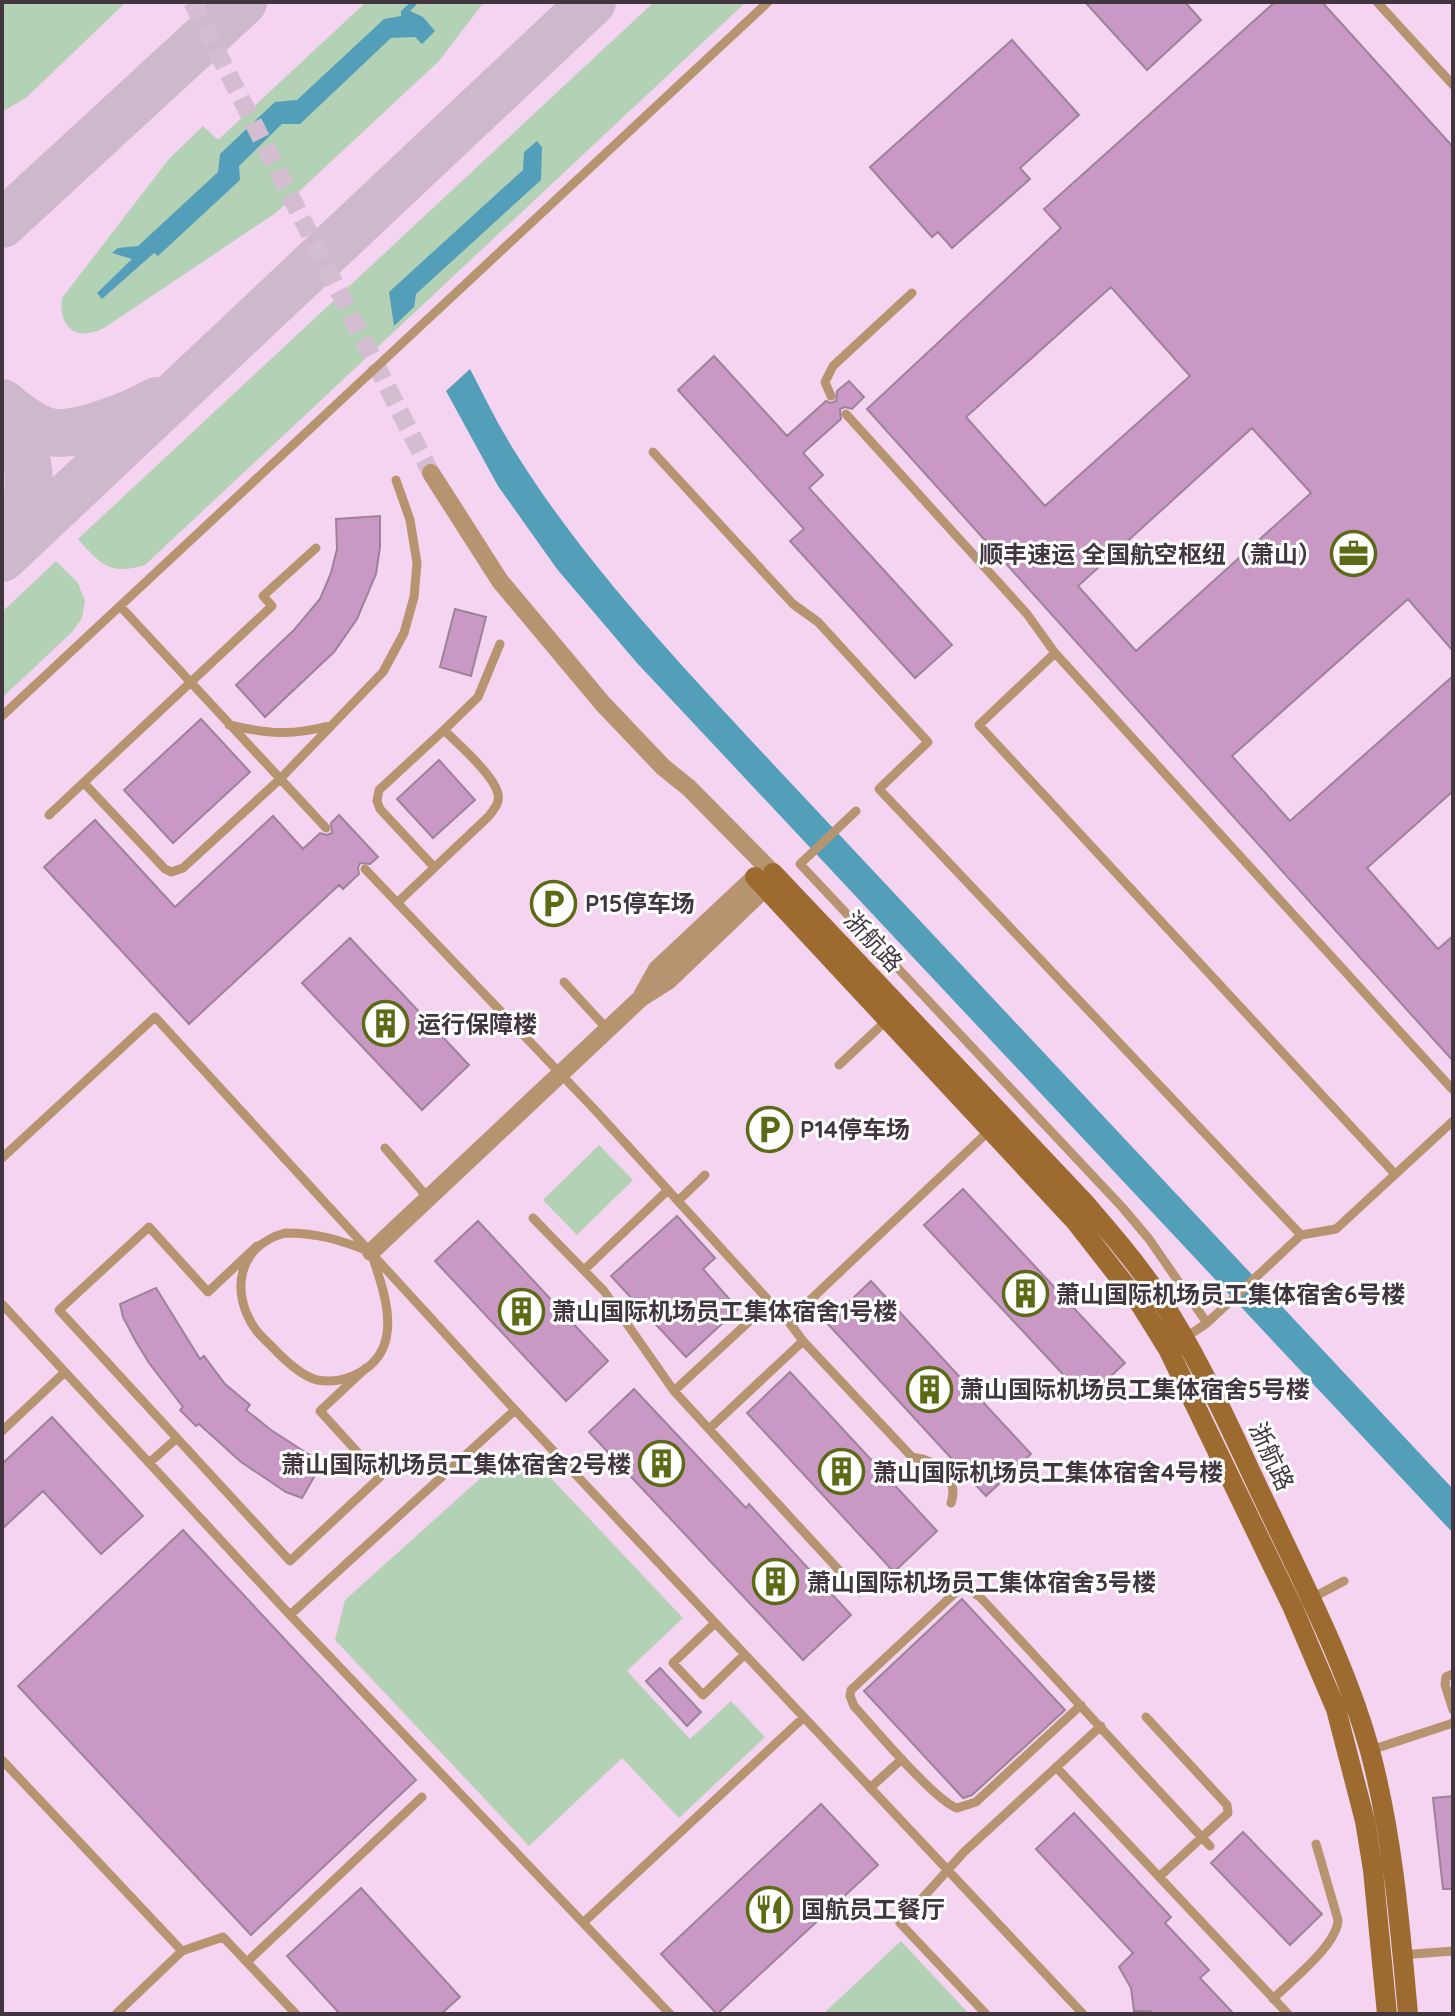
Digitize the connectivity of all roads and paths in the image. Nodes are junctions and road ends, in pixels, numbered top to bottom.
1 (768, 2) edge
2 (1377, 2) edge
3 (1453, 85) edge
4 (912, 293) dead end
5 (831, 396) dead end
6 (846, 414) dead end
7 (653, 452) dead end
8 (431, 473) tunnel mouth
9 (396, 480) dead end
10 (316, 548) dead end
11 (120, 606) junction
12 (500, 644) dead end
13 (1055, 653) junction
14 (191, 683) junction
15 (2, 716) edge
16 (335, 724) junction
17 (229, 725) junction
18 (444, 730) junction
19 (279, 780) junction
20 (84, 783) junction
21 (856, 811) dead end
22 (49, 815) dead end
23 (326, 828) dead end
24 (434, 867) junction
25 (365, 869) dead end
26 (765, 879) junction
27 (397, 903) junction
28 (564, 982) dead end
29 (887, 1020) junction
30 (608, 1030) junction
31 (839, 1065) dead end
32 (561, 1074) junction
33 (1453, 1090) edge
34 (1453, 1121) edge
35 (990, 1129) junction
36 (385, 1148) dead end
37 (2, 1158) edge
38 (1395, 1174) junction
39 (705, 1175) dead end
40 (668, 1190) junction
41 (429, 1199) junction
42 (678, 1201) junction
43 (533, 1218) dead end
44 (1301, 1235) junction
45 (257, 1246) junction
46 (371, 1252) junction
47 (584, 1270) junction
48 (770, 1302) junction
49 (2, 1304) edge
50 (788, 1321) junction
51 (1207, 1323) junction
52 (803, 1341) junction
53 (1176, 1344) junction
54 (366, 1368) junction
55 (65, 1372) junction
56 (674, 1391) junction
57 (515, 1410) junction
58 (709, 1429) junction
59 (2, 1431) edge
60 (177, 1438) junction
61 (149, 1463) junction
62 (951, 1503) dead end
63 (1344, 1581) dead end
64 (859, 1592) dead end
65 (1302, 1603) junction
66 (290, 1615) junction
67 (715, 1623) junction
68 (744, 1655) junction
69 (1453, 1674) edge
70 (1081, 1705) junction
71 (1453, 1710) edge
72 (1146, 1717) dead end
73 (803, 1718) junction
74 (1453, 1723) edge
75 (1101, 1726) junction
76 (1360, 1753) junction
77 (902, 1759) junction
78 (2, 1760) edge
79 (1056, 1767) junction
80 (870, 1788) junction
81 (422, 1797) dead end
82 (1202, 1837) junction
83 (1316, 1844) dead end
84 (1210, 1846) dead end
85 (949, 1871) junction
86 (1159, 1877) junction
87 (584, 1922) junction
88 (182, 1951) junction
89 (1453, 1951) edge
90 (1392, 1956) junction
91 (247, 1962) junction
92 (1273, 1999) junction
93 (116, 2014) edge
94 (296, 2014) edge
95 (670, 2014) edge
96 (986, 2014) edge
97 (1083, 2014) edge
98 (1288, 2014) edge
99 (1387, 2014) edge
100 (1408, 2014) edge

1 - 11 lane
2 - 3 lane
4 - 5 lane
6 - 13 lane
7 - 44 lane
8 - 26 street
9 - 16 lane
10 - 14 lane
11 - 14 lane
11 - 15 lane
12 - 18 lane
13 - 33 lane
13 - 38 lane
14 - 17 lane
14 - 20 lane
16 - 17 lane
16 - 19 lane
17 - 19 lane
18 - 24 lane
18 - 24 lane
19 - 20 lane
19 - 23 lane
20 - 22 lane
21 - 51 lane
24 - 27 lane
25 - 27 lane
26 - 29 street, 浙航路
26 - 30 street
26 - 53 street, 浙航路
27 - 32 lane
28 - 30 lane
29 - 31 lane
29 - 35 street, 浙航路
30 - 32 street
32 - 40 lane
32 - 41 street
34 - 38 lane
35 - 50 lane
35 - 53 street, 浙航路
36 - 41 lane
37 - 46 lane
38 - 44 lane
39 - 42 lane
40 - 42 lane
40 - 47 lane
41 - 46 street
42 - 48 lane
43 - 47 lane
44 - 51 lane
45 - 46 lane
45 - 54 lane
45 - 60 lane
46 - 54 lane
46 - 57 lane
47 - 56 lane
48 - 50 lane
48 - 56 lane
49 - 55 lane
50 - 52 lane
51 - 53 lane
52 - 58 lane
52 - 62 lane
53 - 65 street, 浙航路
54 - 60 lane
55 - 59 lane
55 - 61 lane
56 - 58 lane
57 - 66 lane
57 - 67 lane
58 - 64 lane
60 - 61 lane
61 - 66 lane
63 - 65 lane
65 - 76 street, 浙航路
66 - 87 lane
67 - 68 lane
67 - 68 lane
68 - 73 lane
69 - 71 lane
70 - 75 lane
70 - 77 lane
70 - 77 lane
72 - 82 lane
73 - 80 lane
73 - 87 lane
74 - 76 lane
75 - 79 lane
75 - 82 lane
76 - 90 street, 浙航路
77 - 80 lane
78 - 88 lane
79 - 85 lane
79 - 86 lane
80 - 85 lane
81 - 91 lane
82 - 84 lane
82 - 86 lane
83 - 92 lane
85 - 96 lane
85 - 97 lane
86 - 92 lane
87 - 95 lane
88 - 91 lane
88 - 93 lane
89 - 90 lane
90 - 99 street, 浙航路
90 - 100 street, 浙航路
91 - 94 lane
92 - 98 lane

